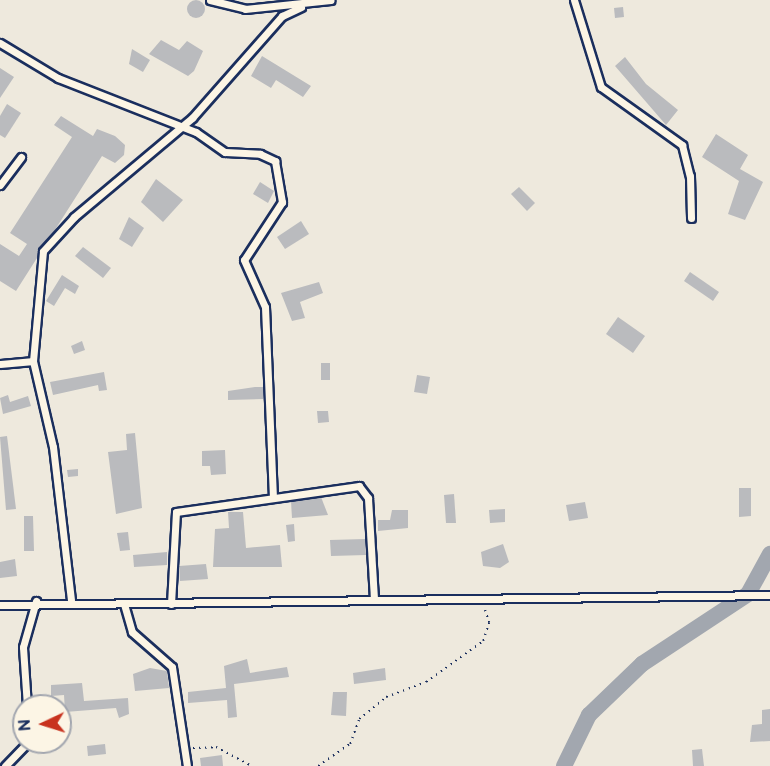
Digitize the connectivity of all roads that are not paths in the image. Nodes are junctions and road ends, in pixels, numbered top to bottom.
1 (210, 0) edge
2 (331, 0) edge
3 (574, 0) edge
4 (301, 7) junction
5 (0, 43) edge
6 (180, 129) junction
7 (21, 157) dead end
8 (0, 185) edge
9 (691, 218) dead end
10 (33, 361) junction
11 (0, 364) edge
12 (273, 495) junction
13 (770, 595) edge
14 (71, 600) junction
15 (374, 600) junction
16 (36, 601) junction
17 (171, 603) junction
18 (124, 604) junction
19 (0, 605) edge
20 (26, 694) edge
21 (16, 754) edge
22 (5, 766) edge
23 (187, 766) edge

1 - 4 street
2 - 4 street
3 - 9 street
4 - 6 street
5 - 6 street
6 - 10 street
6 - 12 street
7 - 8 street
10 - 11 street
10 - 14 street
12 - 15 street
12 - 17 street
13 - 15 street
14 - 16 street
14 - 18 street
15 - 17 street
16 - 19 street
16 - 20 street
17 - 18 street
18 - 23 street
21 - 22 street

